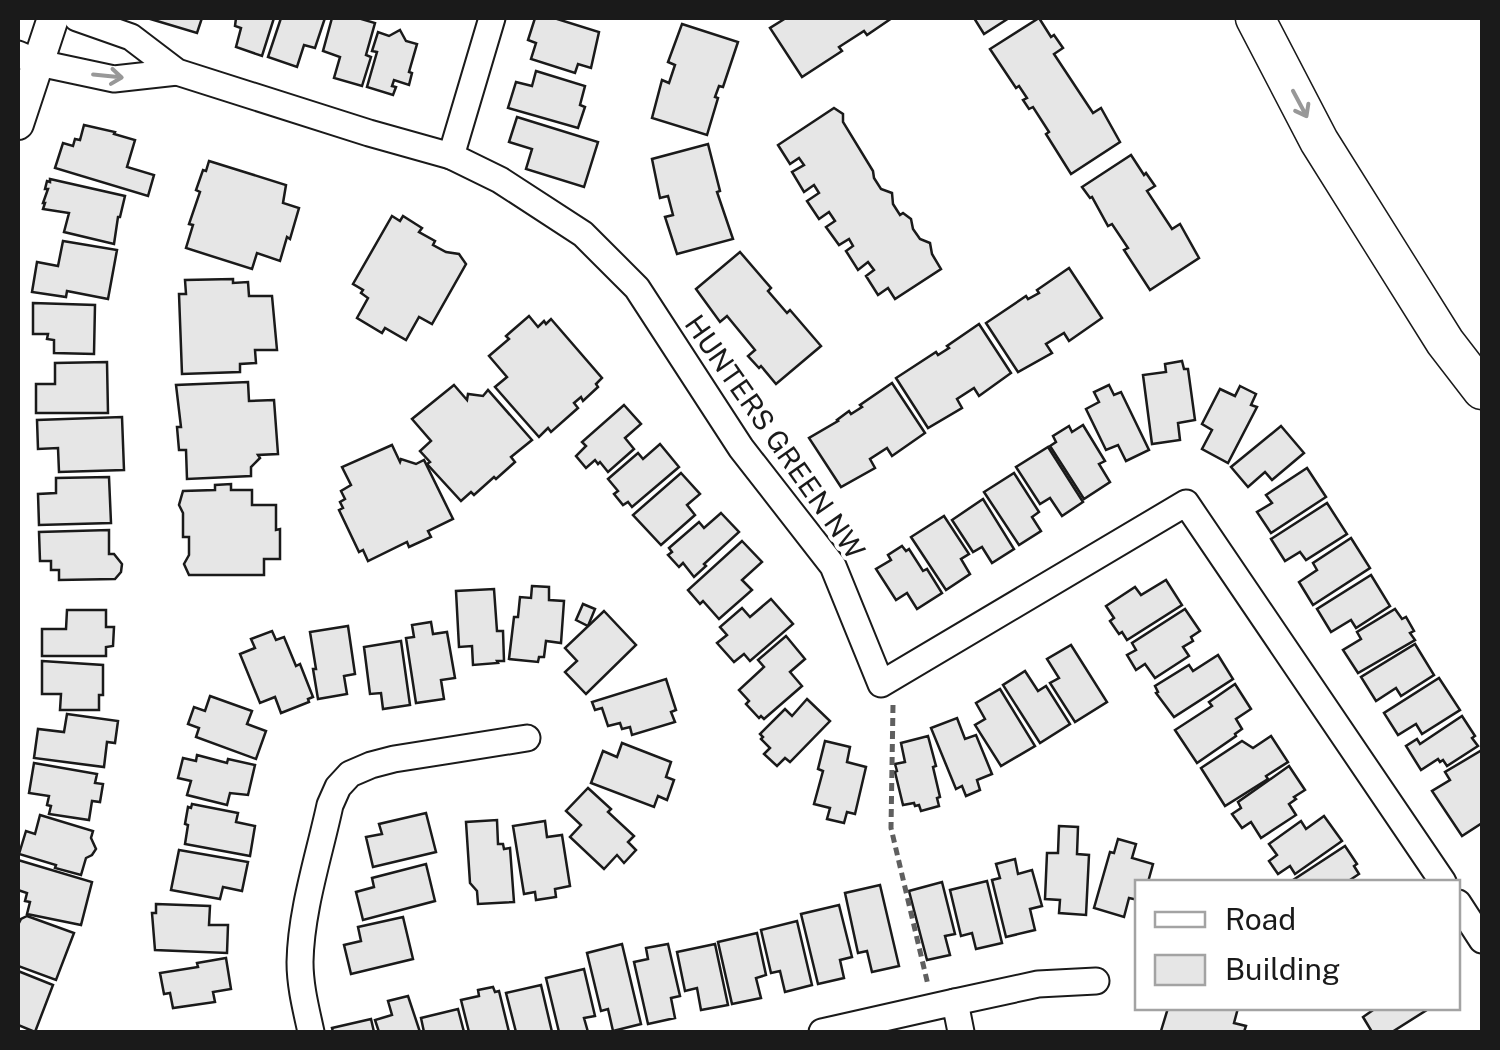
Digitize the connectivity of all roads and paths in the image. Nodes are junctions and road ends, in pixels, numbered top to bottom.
1 (54, 18) edge
2 (77, 18) edge
3 (492, 18) edge
4 (1255, 18) edge
5 (28, 58) edge
6 (177, 72) junction
7 (18, 124) edge
8 (451, 156) junction
9 (1482, 390) edge
10 (893, 702) dead end
11 (527, 738) dead end
12 (1442, 880) edge
13 (1460, 907) edge
14 (1482, 940) edge
15 (1096, 982) dead end
16 (944, 1005) junction
17 (312, 1032) edge
18 (822, 1032) edge
19 (961, 1032) edge

1 - 5 street
2 - 6 street, HUNTERS GREEN NW
3 - 8 street
4 -> 9 main road
5 -> 6 street, HUNTERS GREEN NW
5 - 7 street
6 - 8 street, HUNTERS GREEN NW
8 - 12 street, HUNTERS GREEN NW
10 - 16 path
11 - 17 street
13 - 14 street
15 - 16 street
16 - 18 street
16 - 19 street

